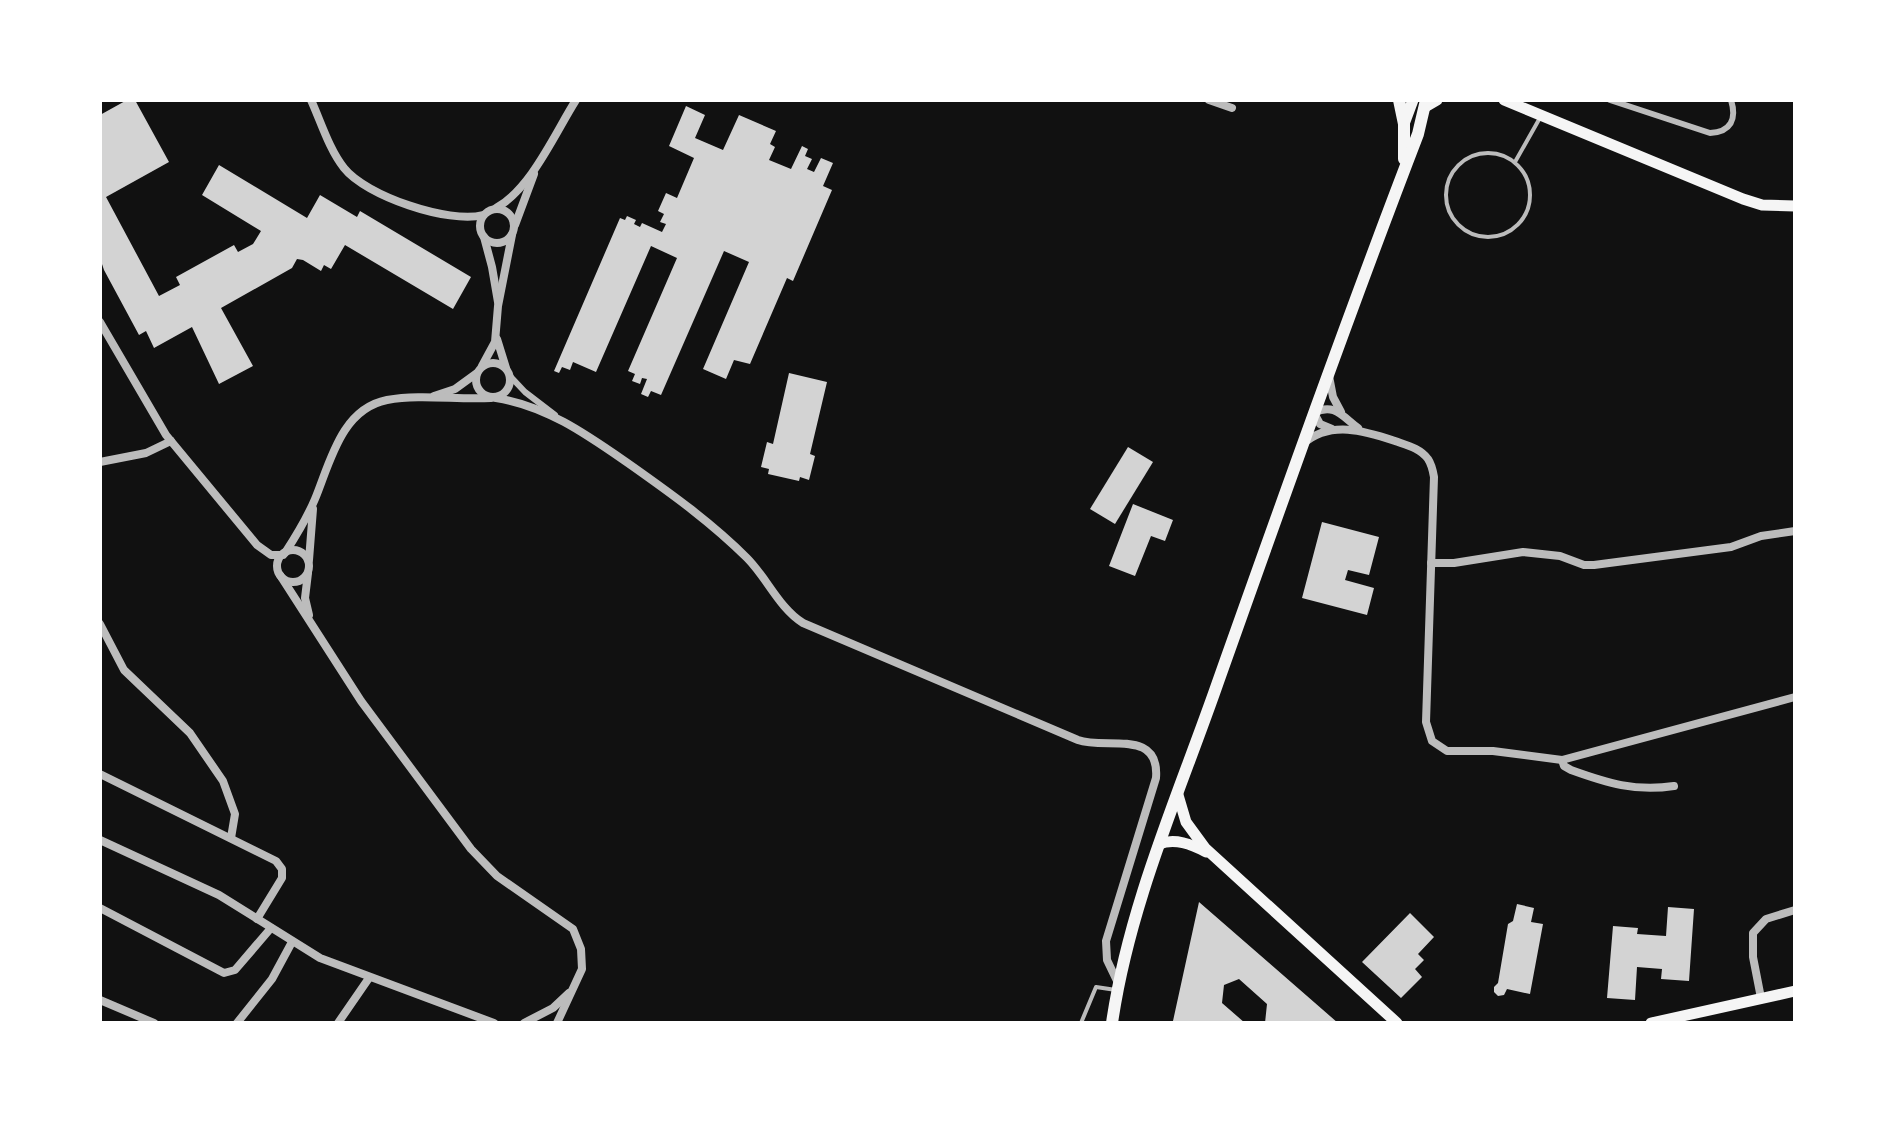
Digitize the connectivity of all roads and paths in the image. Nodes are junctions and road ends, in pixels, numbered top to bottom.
1 (311, 100) edge
2 (576, 100) edge
3 (1209, 100) edge
4 (1399, 100) edge
5 (1413, 100) edge
6 (1494, 100) edge
7 (1610, 100) edge
8 (1731, 100) edge
9 (1429, 102) edge
10 (1510, 103) edge
11 (1232, 108) dead end
12 (1541, 116) junction
13 (1404, 124) junction
14 (1515, 162) junction
15 (538, 163) junction
16 (1399, 186) junction
17 (1795, 206) edge
18 (496, 208) junction
19 (483, 215) junction
20 (458, 217) junction
21 (513, 230) junction
22 (482, 235) junction
23 (498, 306) junction
24 (100, 322) edge
25 (496, 334) junction
26 (480, 370) junction
27 (508, 373) junction
28 (1329, 373) junction
29 (430, 397) junction
30 (494, 398) junction
31 (1314, 413) junction
32 (1344, 415) junction
33 (565, 422) junction
34 (1337, 429) junction
35 (1362, 430) junction
36 (171, 441) junction
37 (1303, 444) junction
38 (100, 462) edge
39 (314, 501) junction
40 (1795, 531) edge
41 (284, 554) junction
42 (1431, 563) junction
43 (309, 567) junction
44 (280, 575) junction
45 (312, 623) junction
46 (100, 624) edge
47 (1795, 697) edge
48 (1562, 760) junction
49 (100, 774) edge
50 (1674, 786) dead end
51 (1178, 795) junction
52 (231, 838) junction
53 (100, 840) edge
54 (1159, 844) junction
55 (1214, 856) junction
56 (100, 908) edge
57 (1795, 910) edge
58 (257, 919) junction
59 (271, 928) junction
60 (292, 942) junction
61 (369, 978) junction
62 (577, 983) junction
63 (1118, 988) junction
64 (1795, 991) edge
65 (1761, 998) junction
66 (100, 1000) edge
67 (154, 1023) edge
68 (237, 1023) edge
69 (338, 1023) edge
70 (492, 1023) edge
71 (524, 1023) edge
72 (557, 1023) edge
73 (1081, 1023) edge
74 (1112, 1023) edge
75 (1397, 1023) edge
76 (1651, 1023) edge

1 - 20 street
2 - 15 street
3 - 11 street
4 - 13 main road
5 - 13 main road
6 - 10 main road
7 - 8 street
9 - 16 main road
10 - 12 main road
12 - 14 lane
12 - 17 main road
13 - 16 main road
14 - 14 lane
15 - 18 street
15 - 21 street
16 - 28 main road
18 - 19 street
18 - 21 street
19 - 20 street
19 - 22 street
20 - 22 street
21 - 22 street
21 - 23 street
22 - 23 street
23 - 25 street
24 - 36 street
25 - 26 street
25 - 27 street
26 - 27 street
26 - 29 street
26 - 30 street
27 - 30 street
27 - 33 street
28 - 31 main road
28 - 32 street
29 - 30 street
29 - 39 street
30 - 33 street
31 - 32 street
31 - 34 street
31 - 37 main road
32 - 35 street
33 - 63 street
34 - 35 street
34 - 37 street
35 - 42 street
36 - 38 street
36 - 41 street
37 - 51 main road
39 - 41 street
39 - 43 street
40 - 42 street
41 - 43 street
41 - 44 street
42 - 48 street
43 - 44 street
43 - 45 street
44 - 45 street
45 - 62 street
46 - 52 street
47 - 48 street
48 - 50 street
49 - 52 street
51 - 54 main road
51 - 55 main road
52 - 58 street
53 - 58 street
54 - 55 main road
54 - 63 main road
55 - 75 main road
56 - 59 street
57 - 65 street
58 - 59 street
59 - 60 street
60 - 61 street
60 - 68 street
61 - 69 street
61 - 70 street
62 - 71 street
62 - 72 street
63 - 73 lane
63 - 74 main road
64 - 65 main road
65 - 76 main road
66 - 67 street

